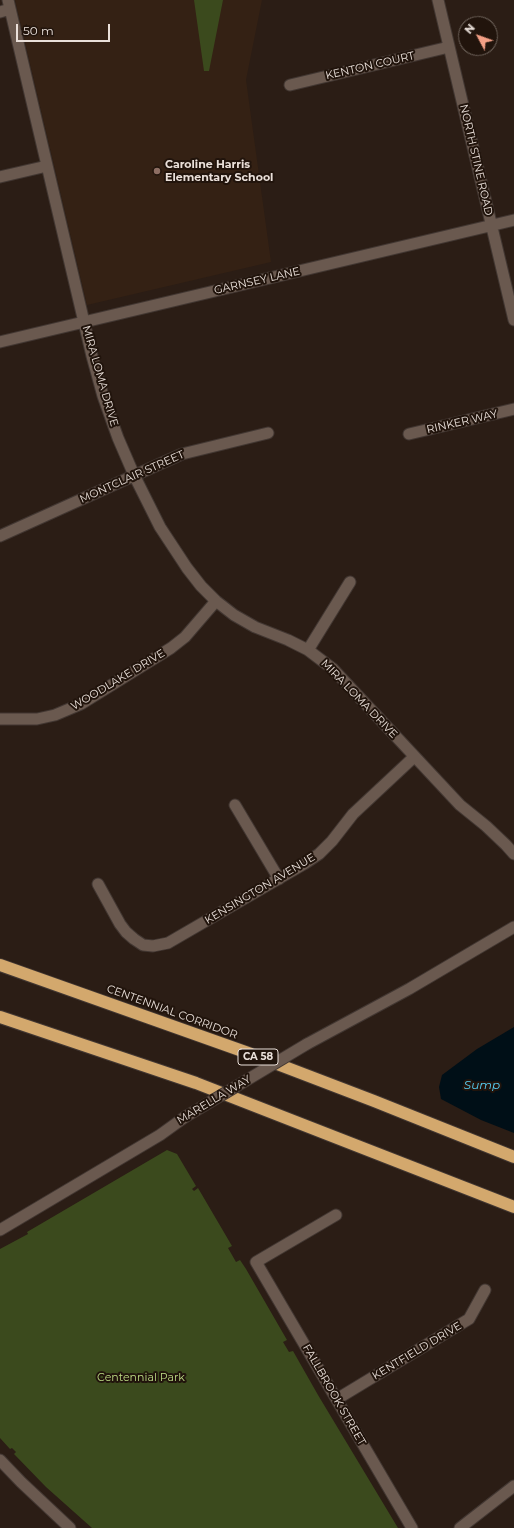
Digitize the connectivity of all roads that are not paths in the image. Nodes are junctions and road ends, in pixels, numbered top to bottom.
1 (438, 0) edge
2 (6, 7) edge
3 (449, 47) junction
4 (290, 85) dead end
5 (47, 166) junction
6 (0, 177) edge
7 (514, 220) edge
8 (492, 226) junction
9 (514, 320) edge
10 (84, 322) junction
11 (0, 342) edge
12 (514, 410) edge
13 (268, 433) dead end
14 (409, 434) dead end
15 (134, 475) junction
16 (0, 536) edge
17 (350, 582) dead end
18 (216, 601) junction
19 (308, 650) junction
20 (0, 719) edge
21 (414, 757) junction
22 (235, 805) dead end
23 (514, 854) edge
24 (279, 879) junction
25 (98, 884) dead end
26 (514, 927) edge
27 (0, 966) edge
28 (0, 1017) edge
29 (514, 1156) edge
30 (514, 1207) edge
31 (336, 1215) dead end
32 (0, 1230) edge
33 (485, 1290) dead end
34 (336, 1399) junction
35 (0, 1460) edge
36 (514, 1486) edge
37 (70, 1528) edge
38 (412, 1528) edge
39 (460, 1528) edge

1 - 3 street, NORTH STINE ROAD
2 - 5 street, MIRA LOMA DRIVE
3 - 4 street, KENTON COURT
3 - 8 street, NORTH STINE ROAD
5 - 6 street
5 - 10 street, MIRA LOMA DRIVE
7 - 8 street, GARNSEY LANE
8 - 9 street, NORTH STINE ROAD
8 - 10 street, GARNSEY LANE
10 - 11 street, GARNSEY LANE
10 - 15 street, MIRA LOMA DRIVE
12 - 14 street, RINKER WAY
13 - 15 street, MONTCLAIR STREET
15 - 16 street, MONTCLAIR STREET
15 - 18 street, MIRA LOMA DRIVE
17 - 19 street
18 - 19 street, MIRA LOMA DRIVE
18 - 20 street, WOODLAKE DRIVE
19 - 21 street, MIRA LOMA DRIVE
21 - 23 street, MIRA LOMA DRIVE
21 - 24 street, KENSINGTON AVENUE
22 - 24 street
24 - 25 street, KENSINGTON AVENUE
26 - 32 street, MARELLA WAY, bridge
27 - 29 highway, CENTENNIAL CORRIDOR / CA 58
28 - 30 highway
31 - 34 street, FALLBROOK STREET
33 - 34 street, KENTFIELD DRIVE
34 - 38 street, FALLBROOK STREET
35 - 37 street
36 - 39 street

